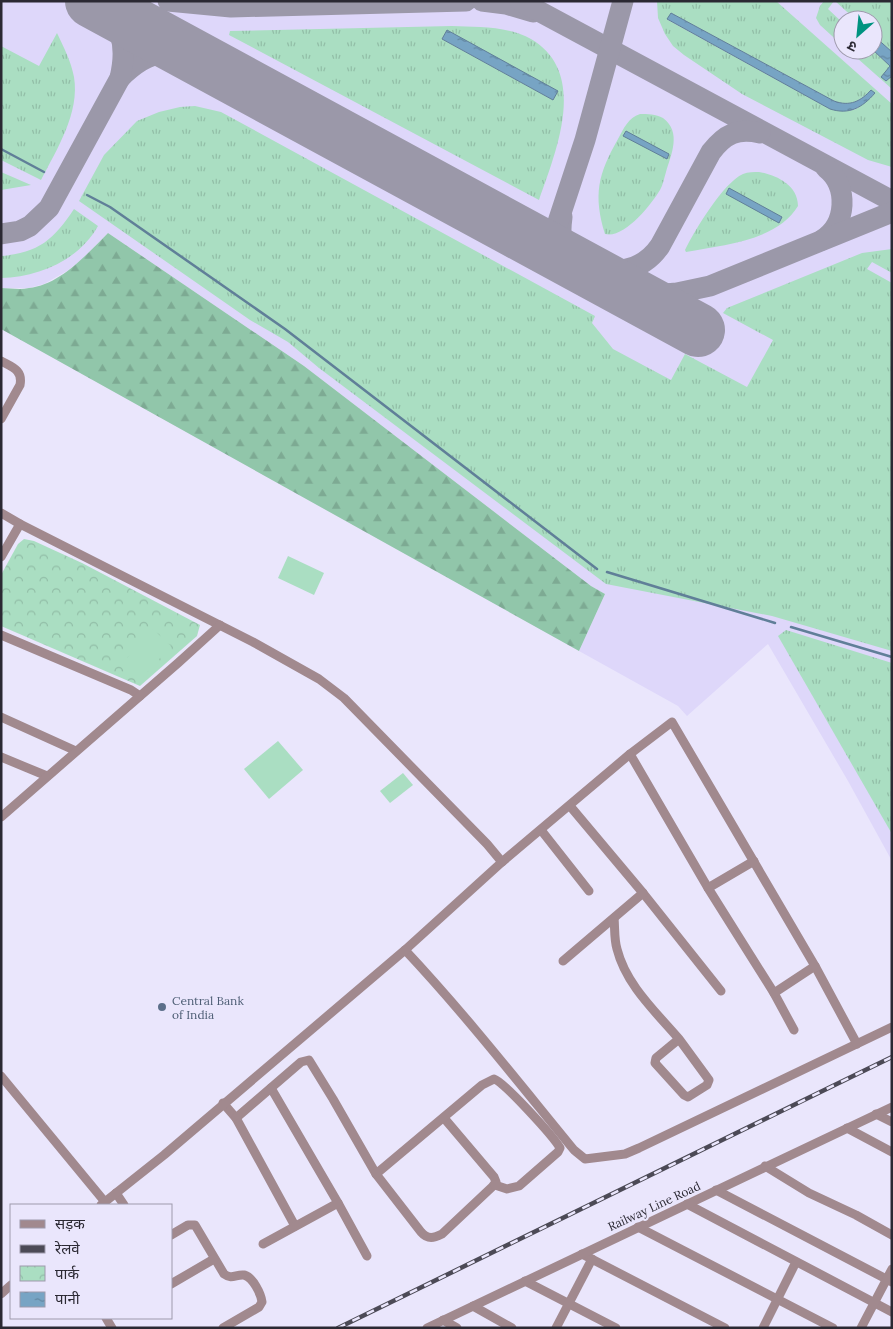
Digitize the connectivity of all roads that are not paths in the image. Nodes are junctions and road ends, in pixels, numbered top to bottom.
1 (1, 361) edge
2 (1, 419) edge
3 (1, 513) edge
4 (20, 524) junction
5 (1, 557) edge
6 (220, 625) junction
7 (1, 635) edge
8 (140, 696) junction
9 (1, 717) edge
10 (76, 751) junction
11 (630, 754) junction
12 (1, 757) edge
13 (47, 776) junction
14 (570, 806) junction
15 (1, 817) edge
16 (541, 830) junction
17 (754, 861) junction
18 (502, 862) junction
19 (708, 888) junction
20 (589, 891) dead end
21 (643, 893) junction
22 (614, 918) junction
23 (405, 950) junction
24 (563, 961) dead end
25 (815, 966) junction
26 (720, 991) dead end
27 (774, 992) junction
28 (892, 1027) edge
29 (794, 1030) dead end
30 (679, 1039) junction
31 (857, 1044) junction
32 (1, 1076) edge
33 (271, 1088) junction
34 (223, 1103) junction
35 (892, 1106) edge
36 (876, 1114) junction
37 (236, 1118) junction
38 (444, 1118) junction
39 (892, 1122) edge
40 (847, 1128) junction
41 (892, 1152) edge
42 (765, 1166) junction
43 (376, 1174) junction
44 (494, 1185) junction
45 (716, 1190) junction
46 (116, 1193) junction
47 (103, 1203) edge
48 (338, 1203) junction
49 (123, 1204) edge
50 (687, 1204) junction
51 (295, 1226) junction
52 (638, 1227) junction
53 (172, 1234) edge
54 (892, 1235) edge
55 (263, 1244) dead end
56 (582, 1254) junction
57 (367, 1256) dead end
58 (214, 1259) junction
59 (592, 1259) junction
60 (796, 1262) junction
61 (892, 1269) edge
62 (889, 1280) edge
63 (525, 1281) junction
64 (172, 1283) edge
65 (777, 1298) junction
66 (568, 1303) junction
67 (874, 1303) junction
68 (473, 1306) junction
69 (892, 1312) edge
70 (443, 1320) junction
71 (224, 1328) edge
72 (427, 1328) edge
73 (457, 1328) edge
74 (512, 1328) edge
75 (556, 1328) edge
76 (616, 1328) edge
77 (725, 1328) edge
78 (763, 1328) edge
79 (833, 1328) edge
80 (860, 1328) edge

1 - 2 street
3 - 4 street
4 - 5 street
4 - 6 street
6 - 8 street
6 - 18 street
7 - 8 street
8 - 10 street
9 - 10 street
10 - 13 street
11 - 14 street
11 - 17 street
11 - 19 street
12 - 13 street
13 - 15 street
14 - 16 street
14 - 21 street
16 - 18 street
16 - 20 street
17 - 19 street
17 - 25 street
18 - 23 street
19 - 27 street
21 - 22 street
21 - 26 street
22 - 24 street
22 - 30 street
23 - 31 street
23 - 34 street
25 - 27 street
25 - 31 street
27 - 29 street
28 - 31 street
30 - 30 street
32 - 47 street
33 - 37 street
33 - 43 street
33 - 48 street
34 - 37 street
34 - 46 street
35 - 36 street, Railway Line Road
36 - 39 street
36 - 40 street, Railway Line Road
37 - 51 street
38 - 43 street
38 - 44 street
38 - 44 street
40 - 41 street
40 - 42 street, Railway Line Road
42 - 45 street, Railway Line Road
42 - 54 street
43 - 44 street
45 - 50 street, Railway Line Road
45 - 62 street
46 - 47 street
46 - 49 street
48 - 51 street
48 - 57 street
50 - 52 street, Railway Line Road
50 - 60 street
51 - 55 street
52 - 56 street, Railway Line Road
52 - 65 street
53 - 58 street
56 - 59 street
56 - 63 street, Railway Line Road
58 - 64 street
58 - 71 street
59 - 66 street
59 - 77 street
60 - 65 street
60 - 67 street
61 - 62 street
62 - 67 street
63 - 66 street
63 - 68 street, Railway Line Road
65 - 78 street
65 - 79 street
66 - 75 street
66 - 76 street
67 - 69 street
67 - 80 street
68 - 70 street, Railway Line Road
68 - 74 street
70 - 72 street, Railway Line Road
70 - 73 street

